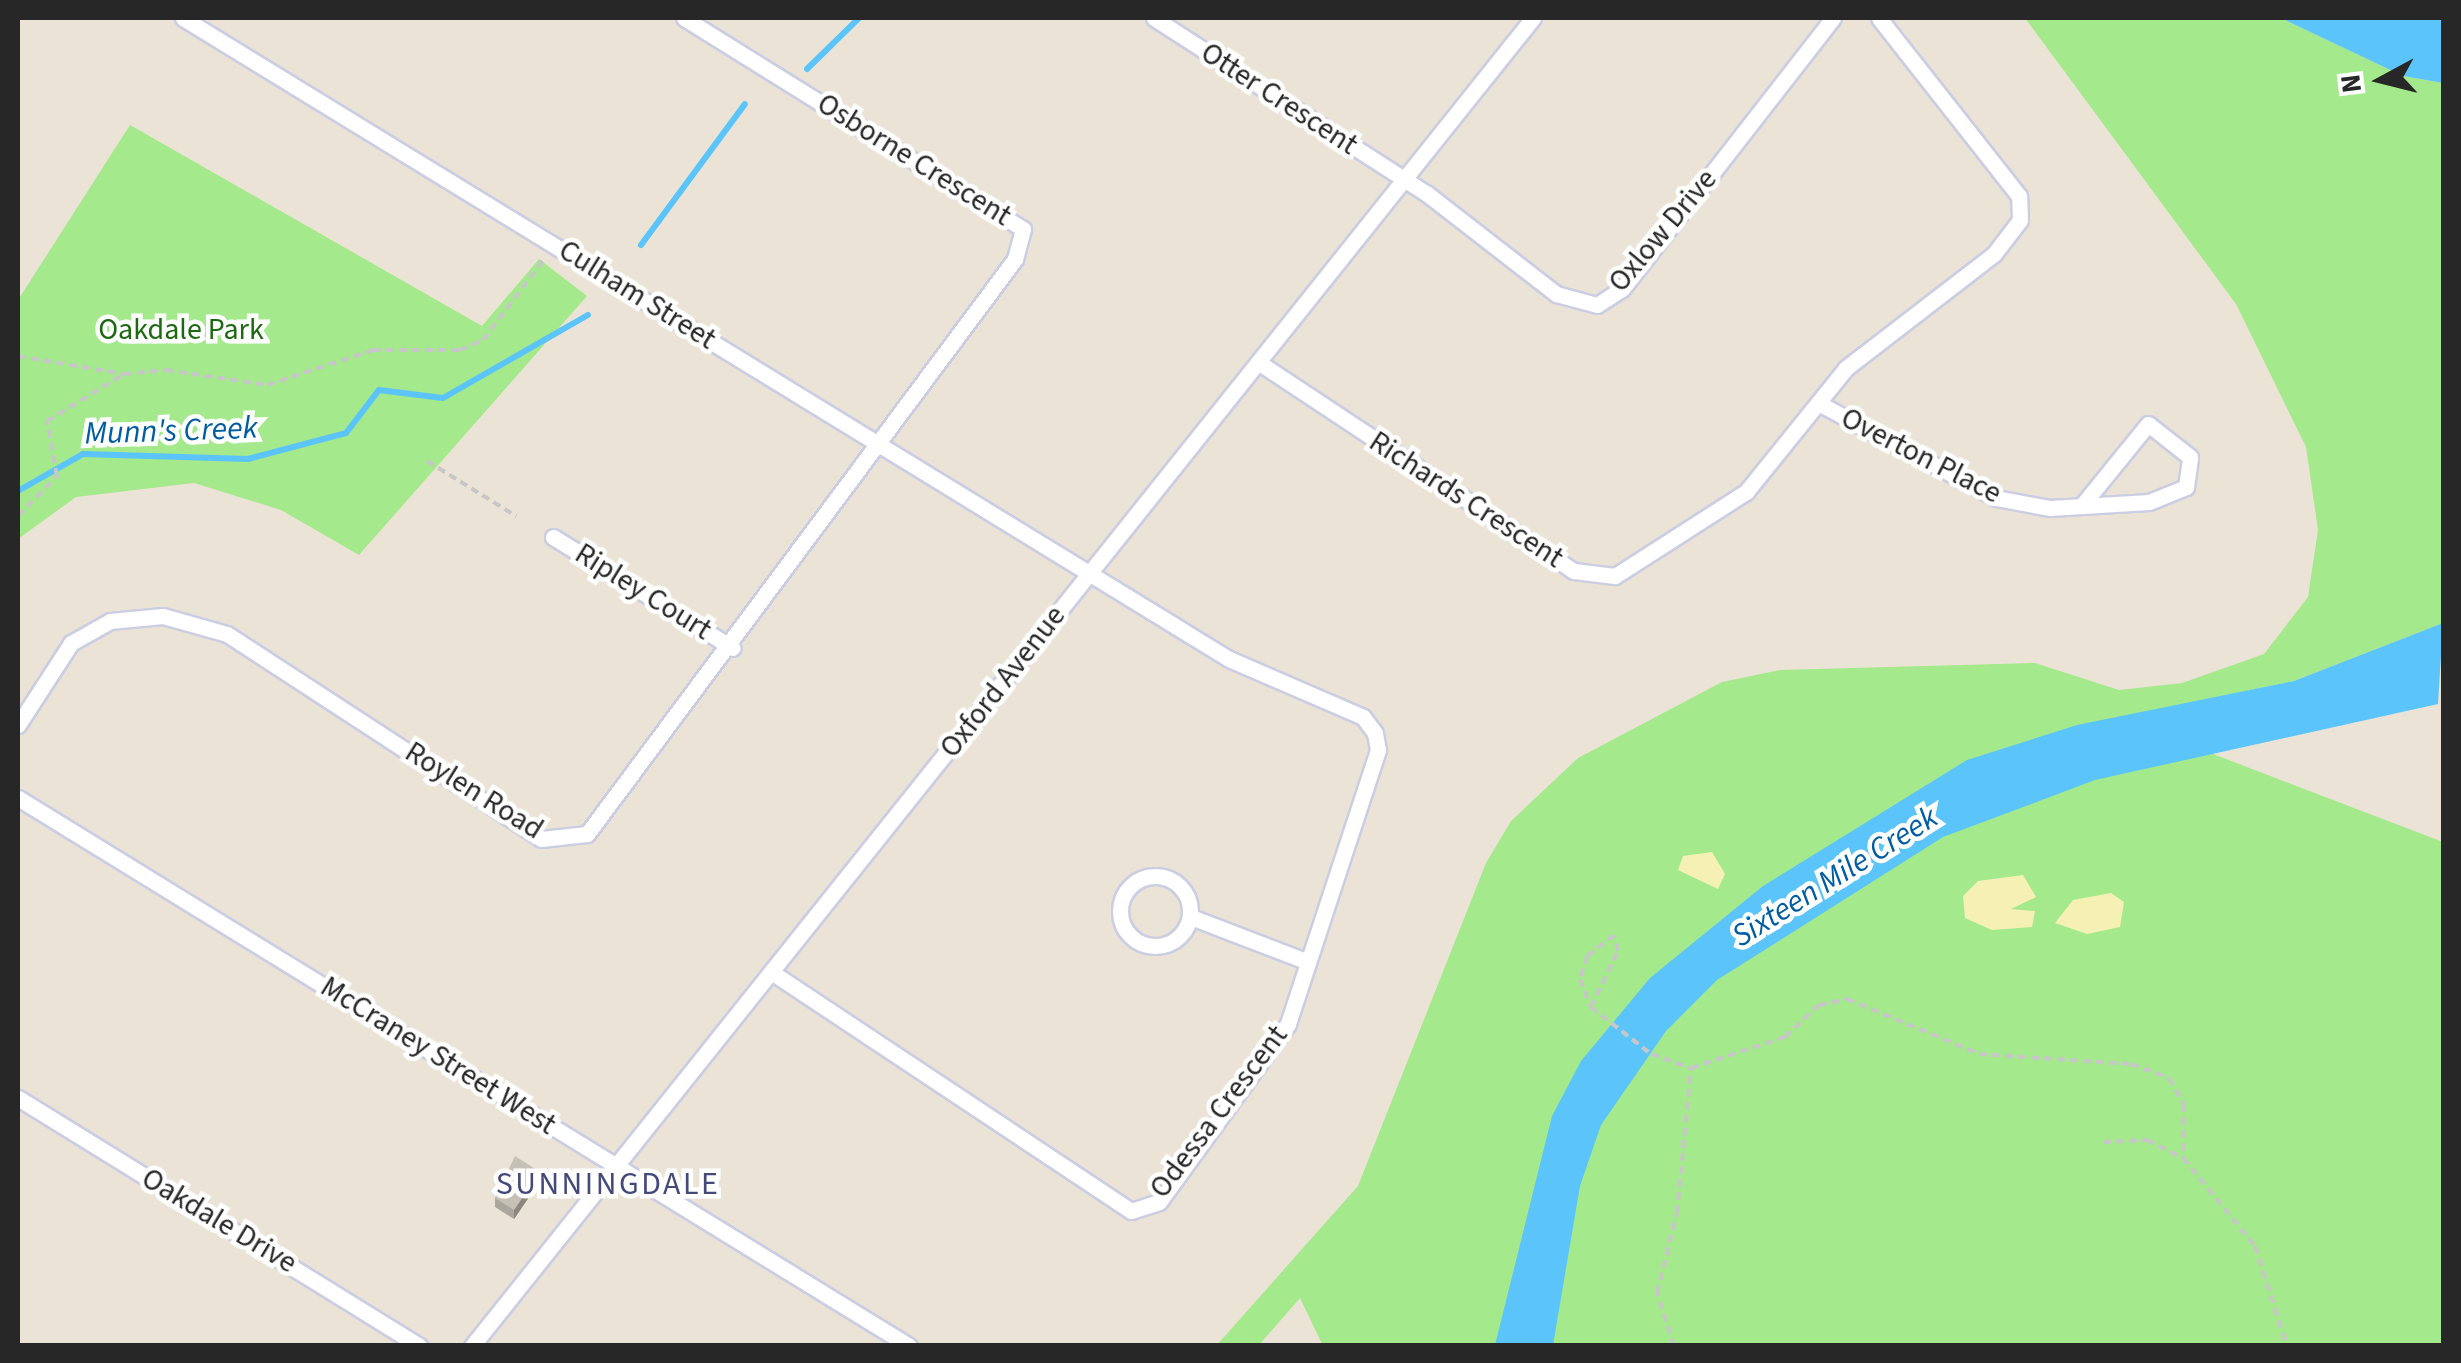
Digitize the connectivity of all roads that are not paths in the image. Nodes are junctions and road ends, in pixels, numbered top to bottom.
1 (183, 18) edge
2 (684, 18) edge
3 (1154, 18) edge
4 (1533, 18) edge
5 (1833, 18) edge
6 (1879, 18) edge
7 (1404, 179) junction
8 (1258, 362) junction
9 (1820, 404) junction
10 (876, 442) junction
11 (2083, 504) junction
12 (553, 536) dead end
13 (1092, 571) junction
14 (733, 648) junction
15 (18, 725) edge
16 (18, 798) edge
17 (1191, 917) junction
18 (1308, 962) junction
19 (773, 973) junction
20 (18, 1098) edge
21 (619, 1168) junction
22 (420, 1346) edge
23 (472, 1346) edge
24 (910, 1346) edge

1 - 10 street, Culham Street
2 - 10 street, Osborne Crescent
3 - 7 street, Otter Crescent
4 - 7 street, Oxford Avenue
5 - 7 street, Oxlow Drive
6 - 9 street, Richards Crescent
7 - 8 street, Oxford Avenue
8 - 9 street, Richards Crescent
8 - 13 street, Oxford Avenue
9 - 11 street, Overton Place
10 - 13 street, Culham Street
10 - 14 street, Roylen Road
11 - 11 street, Overton Place
12 - 14 street, Ripley Court
13 - 18 street, Odessa Crescent
13 - 19 street, Oxford Avenue
14 - 15 street, Roylen Road
16 - 21 street, McCraney Street West
17 - 17 street
17 - 18 street
18 - 19 street, Odessa Crescent
19 - 21 street, Oxford Avenue
20 - 22 street, Oakdale Drive
21 - 23 street, Oxford Avenue
21 - 24 street, McCraney Street West

